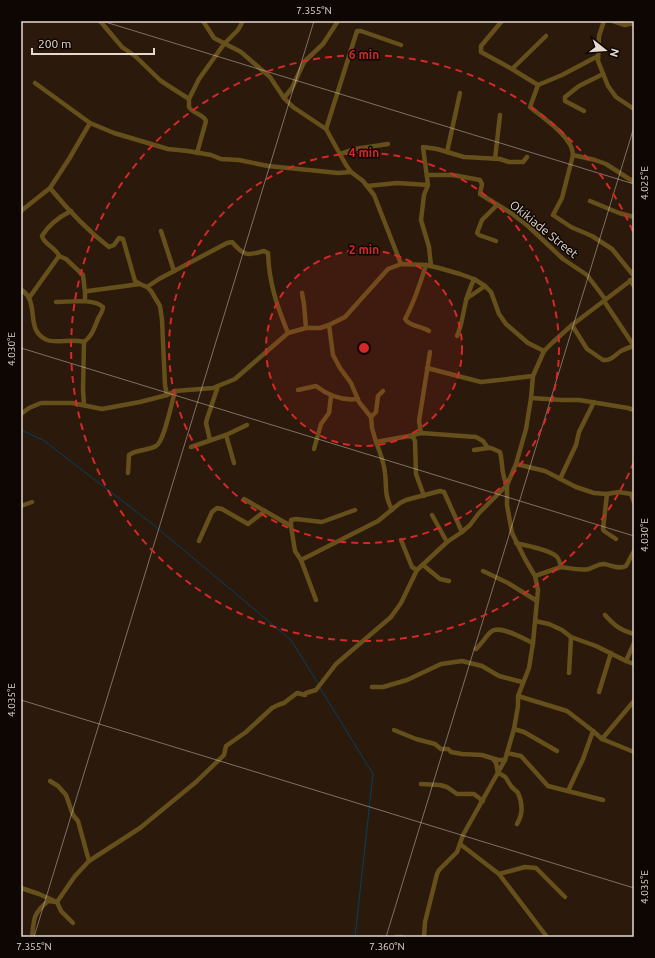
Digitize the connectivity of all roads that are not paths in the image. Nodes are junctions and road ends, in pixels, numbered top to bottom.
1 (100, 21) edge
2 (203, 21) edge
3 (243, 21) edge
4 (338, 21) edge
5 (502, 21) edge
6 (604, 21) edge
7 (613, 21) edge
8 (634, 23) edge
9 (546, 36) dead end
10 (224, 44) junction
11 (402, 45) dead end
12 (598, 56) junction
13 (512, 69) junction
14 (603, 74) junction
15 (36, 83) dead end
16 (538, 85) junction
17 (460, 93) dead end
18 (284, 98) junction
19 (189, 99) junction
20 (634, 109) edge
21 (584, 111) dead end
22 (500, 115) dead end
23 (90, 123) junction
24 (326, 129) junction
25 (388, 144) dead end
26 (447, 152) junction
27 (197, 153) junction
28 (340, 154) junction
29 (572, 155) junction
30 (527, 157) dead end
31 (494, 159) junction
32 (351, 172) junction
33 (427, 175) junction
34 (634, 182) edge
35 (428, 185) junction
36 (367, 186) junction
37 (50, 188) junction
38 (590, 201) dead end
39 (497, 205) junction
40 (21, 211) edge
41 (71, 211) junction
42 (634, 217) edge
43 (161, 231) dead end
44 (496, 241) dead end
45 (59, 256) junction
46 (401, 264) junction
47 (429, 265) junction
48 (174, 271) junction
49 (633, 278) edge
50 (474, 279) junction
51 (140, 284) junction
52 (485, 286) junction
53 (634, 286) edge
54 (147, 287) junction
55 (21, 289) edge
56 (85, 292) junction
57 (302, 293) dead end
58 (29, 298) junction
59 (466, 299) junction
60 (605, 300) junction
61 (85, 301) junction
62 (56, 302) dead end
63 (329, 325) junction
64 (572, 325) junction
65 (306, 328) junction
66 (428, 331) dead end
67 (288, 333) junction
68 (457, 336) dead end
69 (84, 342) junction
70 (634, 346) edge
71 (544, 351) junction
72 (430, 352) dead end
73 (427, 368) junction
74 (533, 376) junction
75 (218, 386) junction
76 (298, 390) dead end
77 (175, 391) junction
78 (383, 391) dead end
79 (167, 395) junction
80 (331, 396) junction
81 (358, 398) junction
82 (531, 398) junction
83 (594, 402) junction
84 (84, 405) junction
85 (634, 410) edge
86 (21, 414) edge
87 (371, 417) junction
88 (246, 425) dead end
89 (421, 432) junction
90 (226, 435) junction
91 (409, 436) junction
92 (210, 440) junction
93 (376, 442) junction
94 (191, 447) dead end
95 (488, 448) junction
96 (314, 449) dead end
97 (474, 450) dead end
98 (234, 463) dead end
99 (516, 464) junction
100 (128, 473) dead end
101 (560, 479) junction
102 (507, 485) junction
103 (607, 494) junction
104 (632, 494) edge
105 (424, 496) junction
106 (244, 499) dead end
107 (32, 502) dead end
108 (634, 502) edge
109 (21, 506) edge
110 (355, 510) dead end
111 (392, 510) junction
112 (265, 511) junction
113 (432, 515) dead end
114 (291, 526) junction
115 (462, 532) junction
116 (616, 539) dead end
117 (401, 540) dead end
118 (199, 541) dead end
119 (447, 542) junction
120 (516, 543) junction
121 (634, 551) edge
122 (301, 560) junction
123 (423, 564) junction
124 (561, 567) junction
125 (417, 570) junction
126 (483, 571) dead end
127 (535, 576) junction
128 (449, 581) dead end
129 (316, 600) dead end
130 (537, 601) junction
131 (605, 615) dead end
132 (535, 621) junction
133 (634, 634) edge
134 (571, 637) junction
135 (533, 643) junction
136 (634, 643) edge
137 (476, 649) dead end
138 (611, 653) junction
139 (626, 661) junction
140 (634, 664) edge
141 (569, 673) dead end
142 (522, 682) junction
143 (372, 688) dead end
144 (599, 692) dead end
145 (518, 696) junction
146 (634, 702) edge
147 (514, 729) junction
148 (394, 730) dead end
149 (593, 731) junction
150 (602, 739) junction
151 (557, 751) dead end
152 (634, 752) edge
153 (507, 753) junction
154 (493, 759) junction
155 (505, 760) junction
156 (498, 773) junction
157 (50, 781) dead end
158 (421, 784) dead end
159 (568, 791) junction
160 (603, 800) dead end
161 (484, 801) junction
162 (517, 824) dead end
163 (460, 844) junction
164 (89, 862) junction
165 (499, 874) junction
166 (21, 888) edge
167 (565, 897) dead end
168 (57, 902) junction
169 (73, 923) dead end
170 (422, 936) edge
171 (32, 937) edge
172 (396, 937) edge
173 (402, 937) edge
174 (547, 937) edge

1 - 19 street
2 - 10 street
3 - 10 street
4 - 18 street
5 - 13 street
6 - 12 street
7 - 8 street
9 - 13 street
10 - 18 street
10 - 19 street
11 - 24 street
12 - 14 street
12 - 16 street
13 - 16 street
14 - 20 street
14 - 21 street
15 - 23 street
16 - 29 street
17 - 26 street
18 - 24 street
19 - 27 street
22 - 31 street
23 - 27 street
23 - 37 street
24 - 28 street
25 - 28 street
26 - 31 street
26 - 33 street
27 - 32 street
28 - 32 street
29 - 34 street
29 - 49 street
30 - 31 street
32 - 36 street
33 - 35 street
33 - 39 street, Okikiade Street
35 - 36 street
35 - 47 street
36 - 46 street
37 - 40 street
37 - 41 street
38 - 42 street
39 - 44 street
39 - 60 street, Okikiade Street
41 - 45 street
41 - 51 street
43 - 48 street
45 - 56 street
45 - 58 street
46 - 47 street
46 - 63 street
47 - 50 street
47 - 66 street
48 - 54 street
48 - 67 street
49 - 53 street
49 - 60 street
50 - 52 street
50 - 59 street
51 - 54 street
51 - 56 street
52 - 59 street
52 - 71 street
54 - 79 street
55 - 58 street
56 - 61 street
57 - 65 street
58 - 69 street
59 - 68 street
60 - 64 street
60 - 70 street, Okikiade Street
61 - 62 street
61 - 69 street
63 - 65 street
63 - 81 street
64 - 70 street
64 - 71 street
65 - 67 street
67 - 75 street
69 - 84 street
71 - 74 street
72 - 73 street
73 - 74 street
73 - 89 street
74 - 82 street
75 - 77 street
75 - 92 street
76 - 80 street
77 - 79 street
77 - 100 street
78 - 87 street
79 - 84 street
80 - 81 street
80 - 96 street
81 - 87 street
82 - 83 street
82 - 99 street
83 - 85 street
83 - 101 street
84 - 86 street
87 - 93 street
88 - 90 street
89 - 91 street
89 - 95 street
90 - 92 street
90 - 98 street
91 - 93 street
91 - 105 street
92 - 94 street
93 - 111 street
95 - 97 street
95 - 102 street
99 - 101 street
99 - 102 street
101 - 103 street
102 - 115 street
102 - 120 street
103 - 104 street
103 - 116 street
104 - 108 street
105 - 111 street
105 - 115 street
106 - 112 street
107 - 109 street
110 - 114 street
111 - 122 street
112 - 114 street
112 - 118 street
113 - 119 street
114 - 122 street
115 - 119 street
117 - 125 street
119 - 123 street
120 - 124 street
120 - 127 street
121 - 124 street
122 - 129 street
123 - 125 street
123 - 128 street
124 - 127 street
125 - 164 street
126 - 130 street
127 - 130 street
130 - 132 street
131 - 133 street
132 - 134 street
132 - 135 street
134 - 138 street
134 - 141 street
135 - 137 street
135 - 142 street
136 - 139 street
138 - 139 street
138 - 144 street
139 - 140 street
142 - 143 street
142 - 145 street
145 - 147 street
145 - 149 street
146 - 150 street
147 - 151 street
147 - 153 street
148 - 154 street
149 - 150 street
149 - 159 street
150 - 152 street
153 - 155 street
153 - 159 street
154 - 155 street
154 - 156 street
155 - 156 street
156 - 161 street
156 - 162 street
157 - 164 street
158 - 161 street
159 - 160 street
161 - 163 street
163 - 165 street
163 - 170 street
164 - 168 street
165 - 167 street
165 - 174 street
166 - 168 street
168 - 169 street
168 - 171 street
172 - 173 street

